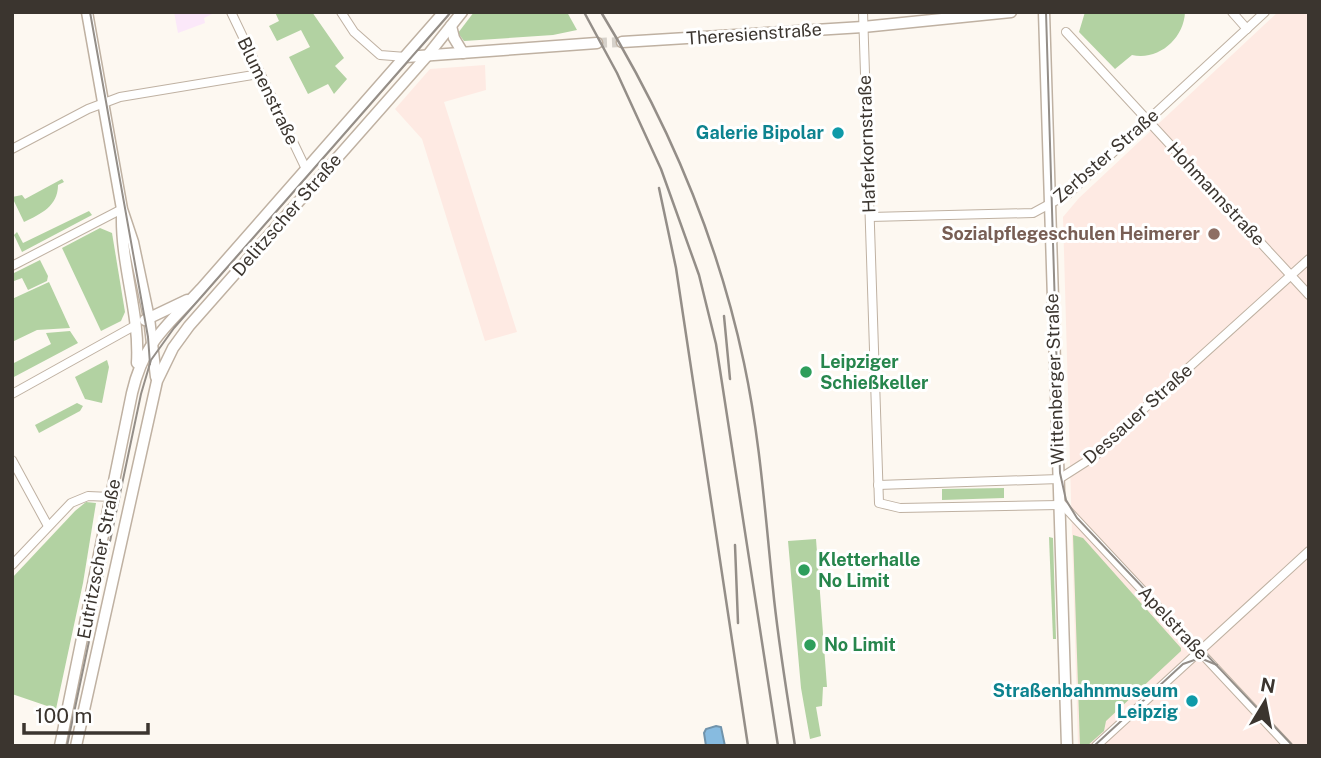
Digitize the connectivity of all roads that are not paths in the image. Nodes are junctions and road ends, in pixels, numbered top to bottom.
1 (88, 12) edge
2 (230, 12) edge
3 (341, 12) edge
4 (444, 12) edge
5 (462, 12) edge
6 (863, 12) edge
7 (1011, 12) edge
8 (1044, 12) edge
9 (1232, 12) edge
10 (1265, 12) edge
11 (958, 15) edge
12 (451, 26) junction
13 (863, 27) junction
14 (1247, 29) junction
15 (1066, 32) dead end
16 (622, 42) tunnel mouth
17 (597, 43) tunnel mouth
18 (463, 53) junction
19 (380, 55) junction
20 (427, 55) junction
21 (406, 57) junction
22 (391, 73) junction
23 (259, 74) junction
24 (104, 103) junction
25 (1149, 121) junction
26 (12, 149) edge
27 (306, 169) junction
28 (1049, 206) junction
29 (122, 209) junction
30 (870, 217) junction
31 (1309, 259) edge
32 (12, 265) edge
33 (1291, 275) junction
34 (1309, 295) edge
35 (193, 298) junction
36 (149, 318) junction
37 (136, 324) junction
38 (153, 340) junction
39 (137, 373) junction
40 (157, 381) junction
41 (12, 394) edge
42 (12, 460) edge
43 (1059, 479) junction
44 (878, 485) junction
45 (111, 497) junction
46 (1059, 503) junction
47 (48, 526) junction
48 (1309, 551) edge
49 (12, 565) edge
50 (1198, 651) junction
51 (60, 746) edge
52 (76, 746) edge
53 (1068, 746) edge
54 (1096, 746) edge
55 (1288, 746) edge

1 - 24 main road
2 - 23 street, Blumenstraße
3 - 19 street
4 - 21 main road, Delitzscher Straße
5 - 12 main road, Delitzscher Straße
6 - 13 street, Haferkornstraße
7 - 11 main road, Theresienstraße
8 - 28 main road, Wittenberger Straße
9 - 14 street
10 - 14 street, Zerbster Straße
11 - 13 main road, Theresienstraße
12 - 18 main road
12 - 20 main road, Delitzscher Straße
13 - 16 main road, Theresienstraße
13 - 30 street, Haferkornstraße
14 - 25 street, Zerbster Straße
15 - 25 street, Hohmannstraße
17 - 18 main road
18 - 20 main road
19 - 21 street
19 - 22 street
20 - 21 main road
20 - 40 main road, Delitzscher Straße
21 - 22 main road, Delitzscher Straße
22 - 27 main road, Delitzscher Straße
23 - 24 street
23 - 27 street, Blumenstraße
24 - 26 street
24 - 29 main road
25 - 28 street, Zerbster Straße
25 - 33 street, Hohmannstraße
27 - 35 main road, Delitzscher Straße
28 - 30 street, Zerbster Straße
28 - 43 main road, Wittenberger Straße
29 - 32 street
29 - 36 main road
29 - 37 main road
30 - 44 street, Haferkornstraße
31 - 33 street, Dessauer Straße
33 - 34 street, Hohmannstraße
33 - 43 street, Dessauer Straße
35 - 36 main road
35 - 38 main road, Delitzscher Straße
36 - 37 main road
36 - 38 main road
37 - 39 main road
37 - 41 street
38 - 39 main road, Delitzscher Straße
38 - 40 main road
39 - 45 main road, Eutritzscher Straße
40 - 52 main road, Eutritzscher Straße
42 - 47 street
43 - 44 street
43 - 46 main road, Wittenberger Straße
44 - 46 street
45 - 47 street
45 - 51 main road, Eutritzscher Straße
46 - 50 street, Apelstraße
46 - 53 main road, Wittenberger Straße
47 - 49 street
48 - 50 street
50 - 54 street
50 - 55 street, Apelstraße

